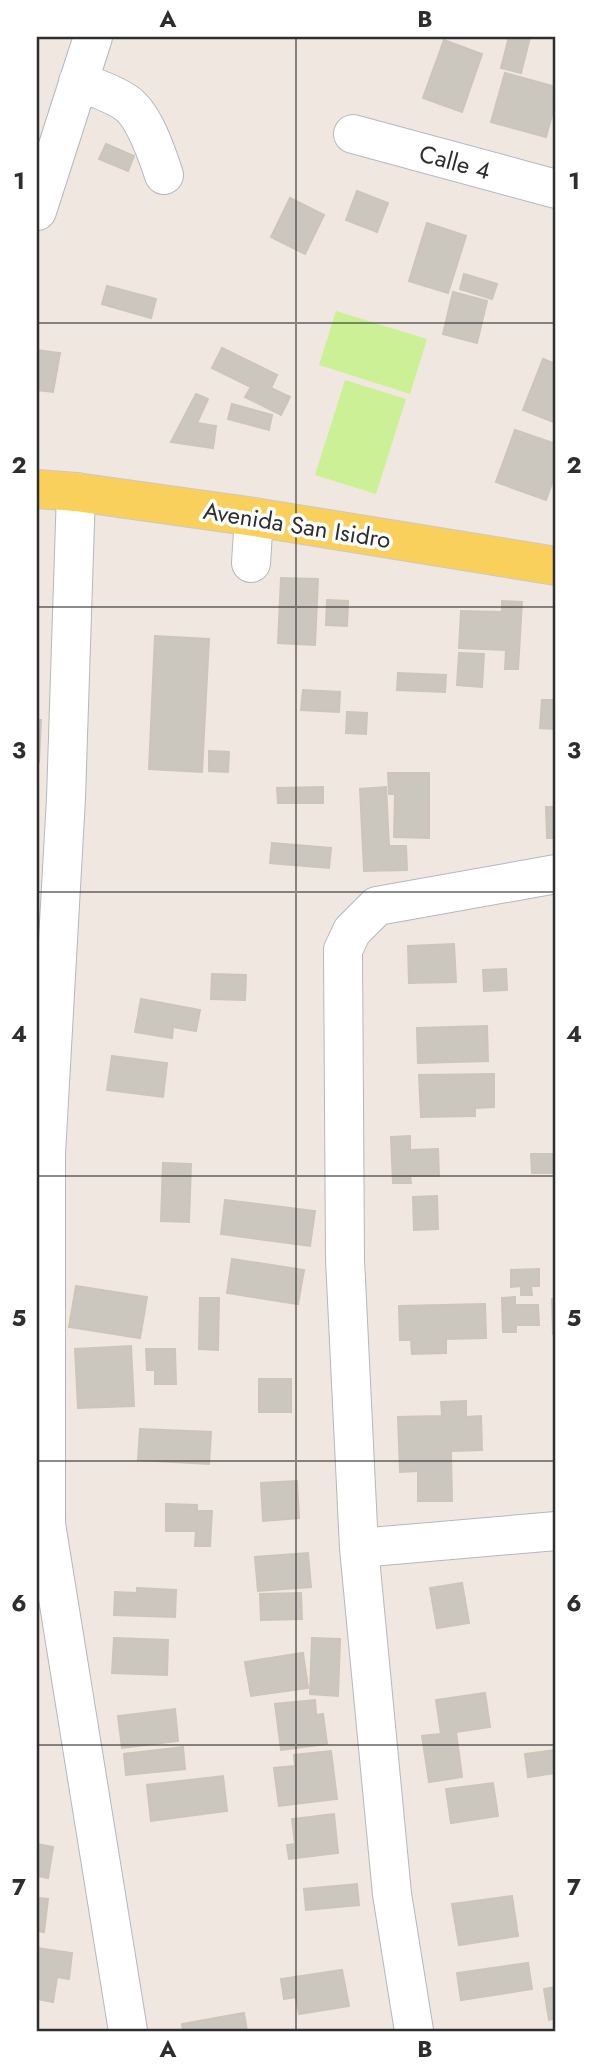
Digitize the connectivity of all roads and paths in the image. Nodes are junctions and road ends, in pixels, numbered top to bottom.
1 (93, 37) edge
2 (78, 82) junction
3 (354, 134) dead end
4 (164, 175) dead end
5 (556, 189) edge
6 (37, 211) edge
7 (37, 489) edge
8 (76, 492) junction
9 (254, 517) junction
10 (251, 563) dead end
11 (556, 566) edge
12 (51, 797) edge
13 (556, 874) edge
14 (42, 1524) edge
15 (556, 1531) edge
16 (359, 1548) junction
17 (128, 2031) edge
18 (414, 2031) edge

1 - 2 street
2 - 4 street
2 - 6 street
3 - 5 street, Calle 4
7 - 8 main road, Avenida San Isidro
8 - 9 main road, Avenida San Isidro
8 - 12 street
9 - 10 street
9 - 11 main road, Avenida San Isidro
12 - 14 street
13 - 16 street
14 - 17 street
15 - 16 street
16 - 18 street

